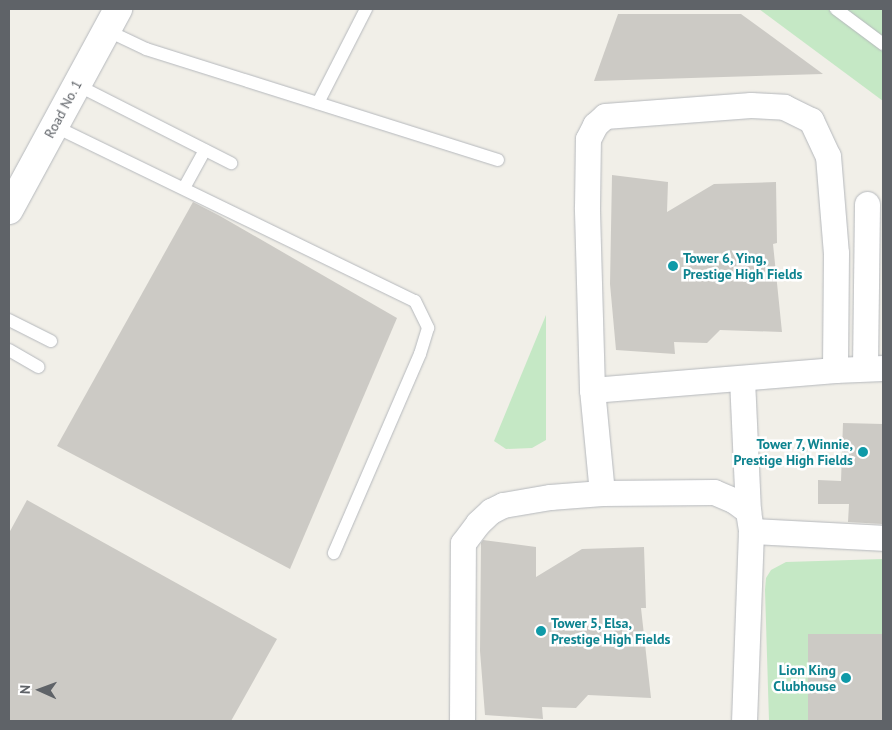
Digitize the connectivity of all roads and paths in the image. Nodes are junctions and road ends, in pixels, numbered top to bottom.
1 (366, 9) edge
2 (836, 9) edge
3 (112, 20) edge
4 (883, 44) edge
5 (76, 85) junction
6 (318, 103) junction
7 (54, 126) junction
8 (205, 150) junction
9 (498, 160) dead end
10 (231, 163) dead end
11 (184, 188) junction
12 (867, 204) dead end
13 (9, 210) edge
14 (9, 320) edge
15 (51, 341) dead end
16 (9, 350) edge
17 (39, 367) dead end
18 (874, 368) edge
19 (835, 370) junction
20 (742, 379) junction
21 (592, 390) junction
22 (602, 493) junction
23 (749, 521) junction
24 (883, 538) edge
25 (334, 553) dead end
26 (462, 721) edge
27 (744, 721) edge

1 - 6 lane
2 - 4 lane
3 - 5 street, Road No. 1
3 - 6 lane
5 - 7 street, Road No. 1
5 - 8 lane
6 - 9 lane
7 - 11 lane
7 - 13 street, Road No. 1
8 - 10 lane
8 - 11 lane
11 - 25 lane
12 - 18 street
14 - 15 lane
16 - 17 lane
18 - 19 street
19 - 20 street
19 - 21 street
20 - 21 street
20 - 23 street
21 - 22 street
22 - 23 street
22 - 26 street
23 - 24 street
23 - 27 street

